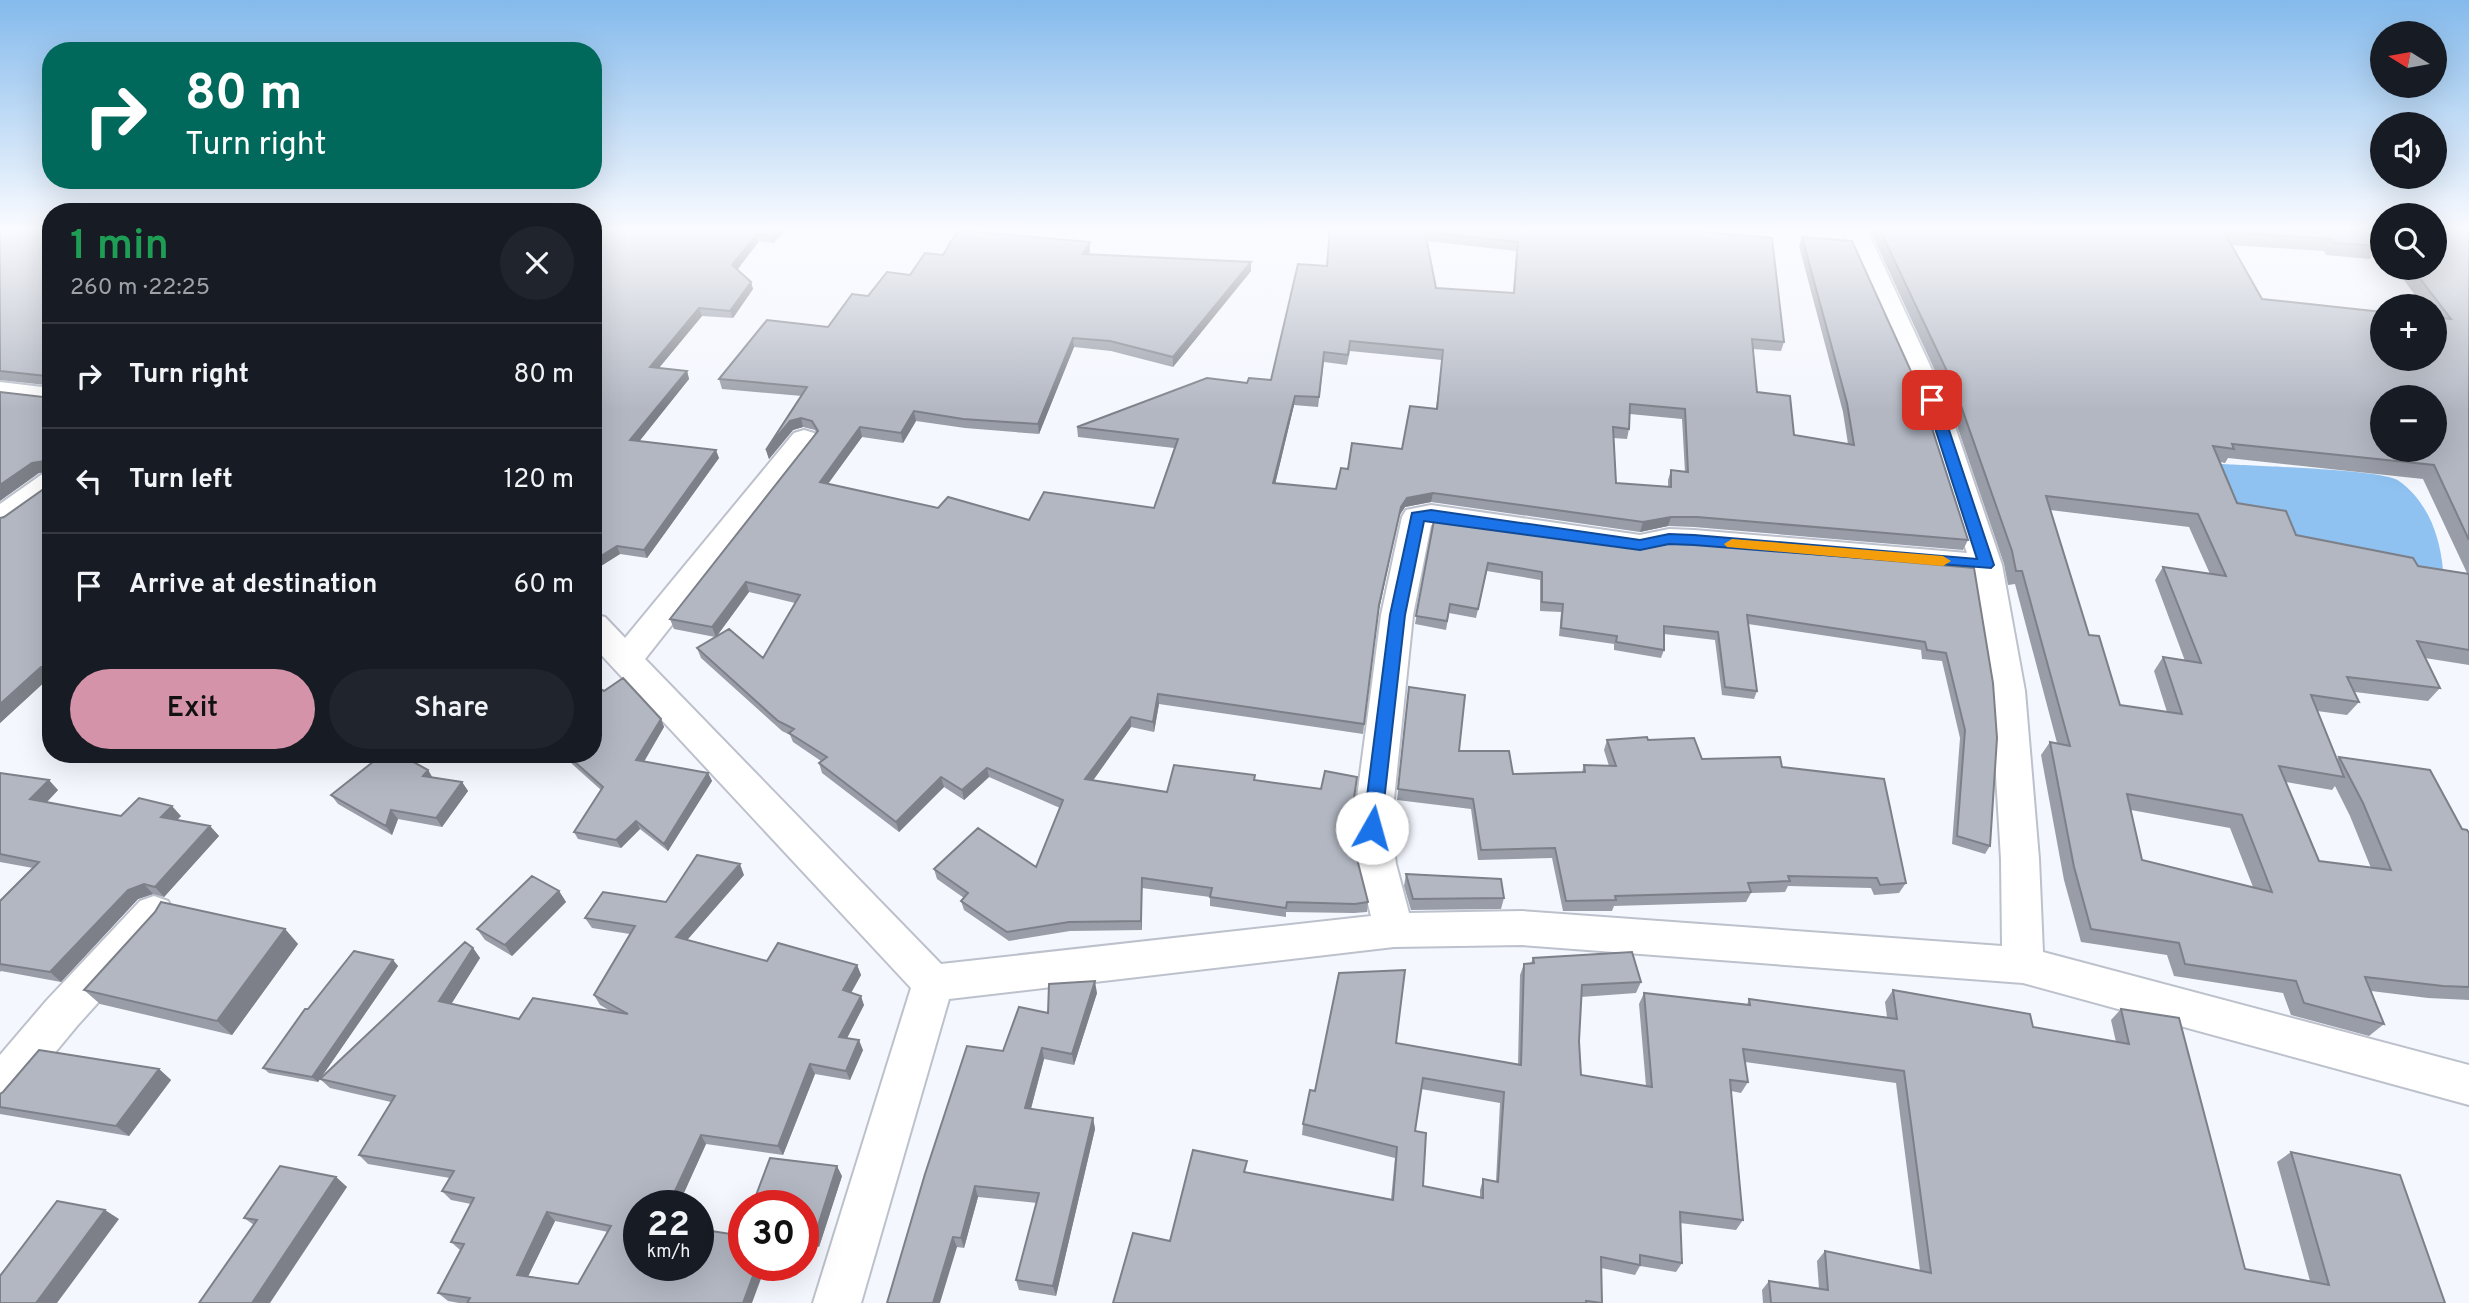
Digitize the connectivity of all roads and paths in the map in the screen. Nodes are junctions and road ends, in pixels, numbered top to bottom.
1 (1882, 289) edge
2 (0, 390) edge
3 (42, 395) edge
4 (804, 439) dead end
5 (42, 488) edge
6 (0, 518) edge
7 (1986, 565) junction
8 (602, 634) edge
9 (626, 659) junction
10 (154, 914) edge
11 (1394, 930) junction
12 (2023, 965) junction
13 (933, 983) junction
14 (2469, 1085) edge
15 (0, 1087) edge
16 (837, 1303) edge

1 - 7 street
2 - 3 street
4 - 9 street
5 - 6 street
7 - 11 street
7 - 12 street
8 - 9 street
9 - 13 street
10 - 15 street
11 - 12 street
11 - 13 street
12 - 14 street
13 - 16 street

